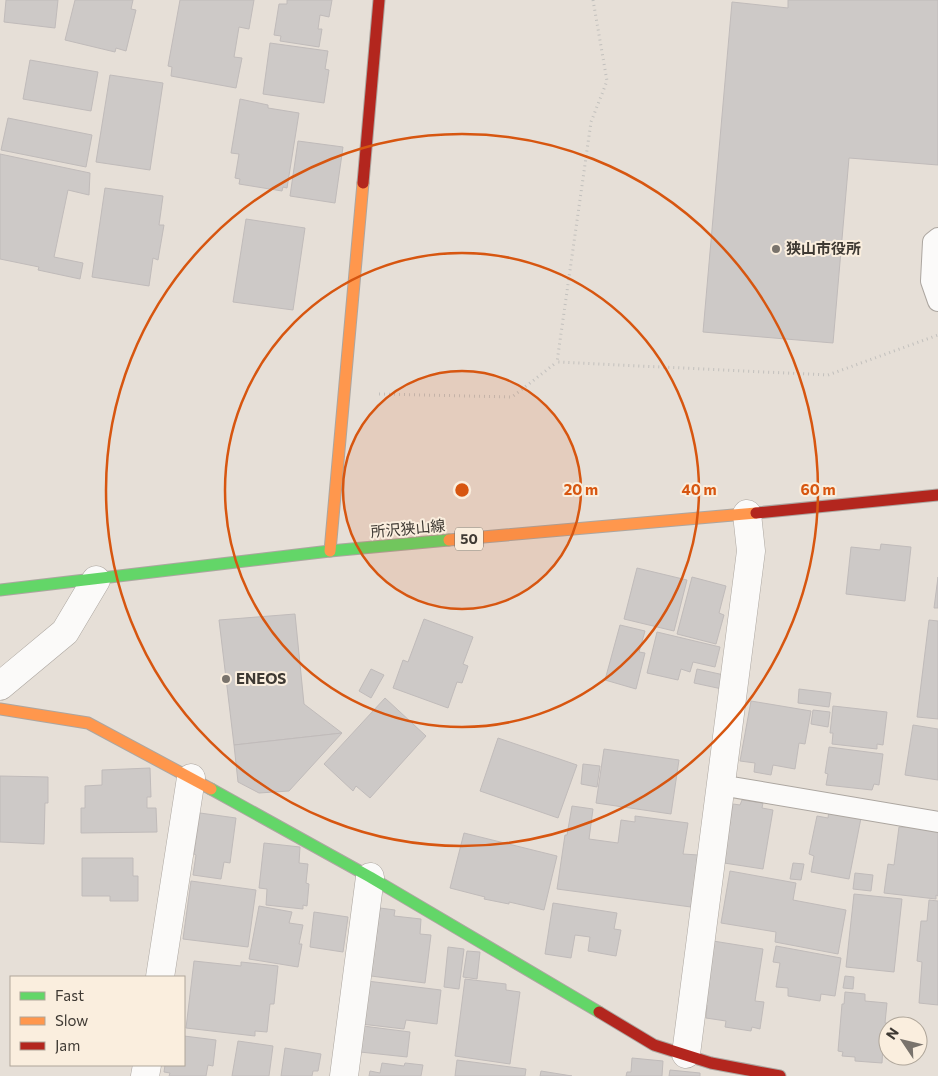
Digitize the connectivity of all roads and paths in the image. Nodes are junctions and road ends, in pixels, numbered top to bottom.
1 (378, 0) edge
2 (593, 0) edge
3 (938, 238) edge
4 (938, 301) edge
5 (938, 335) edge
6 (557, 362) junction
7 (344, 393) junction
8 (938, 495) edge
9 (747, 514) junction
10 (330, 552) junction
11 (96, 580) junction
12 (0, 590) edge
13 (0, 686) edge
14 (0, 709) edge
15 (191, 778) junction
16 (720, 785) junction
17 (938, 822) edge
18 (370, 877) junction
19 (160, 976) edge
20 (686, 1054) junction
21 (344, 1076) edge
22 (780, 1076) edge

1 - 7 street
2 - 6 path
3 - 4 lane
5 - 6 path
6 - 7 path
7 - 10 street
8 - 9 street, 所沢狭山線 / 50
9 - 10 street, 所沢狭山線 / 50
9 - 16 street
10 - 11 street, 所沢狭山線 / 50
11 - 12 street, 所沢狭山線 / 50
11 - 13 street
14 - 15 street
15 - 18 street
15 - 19 street
16 - 17 lane
16 - 20 street
18 - 20 street
18 - 21 street
20 - 22 street

